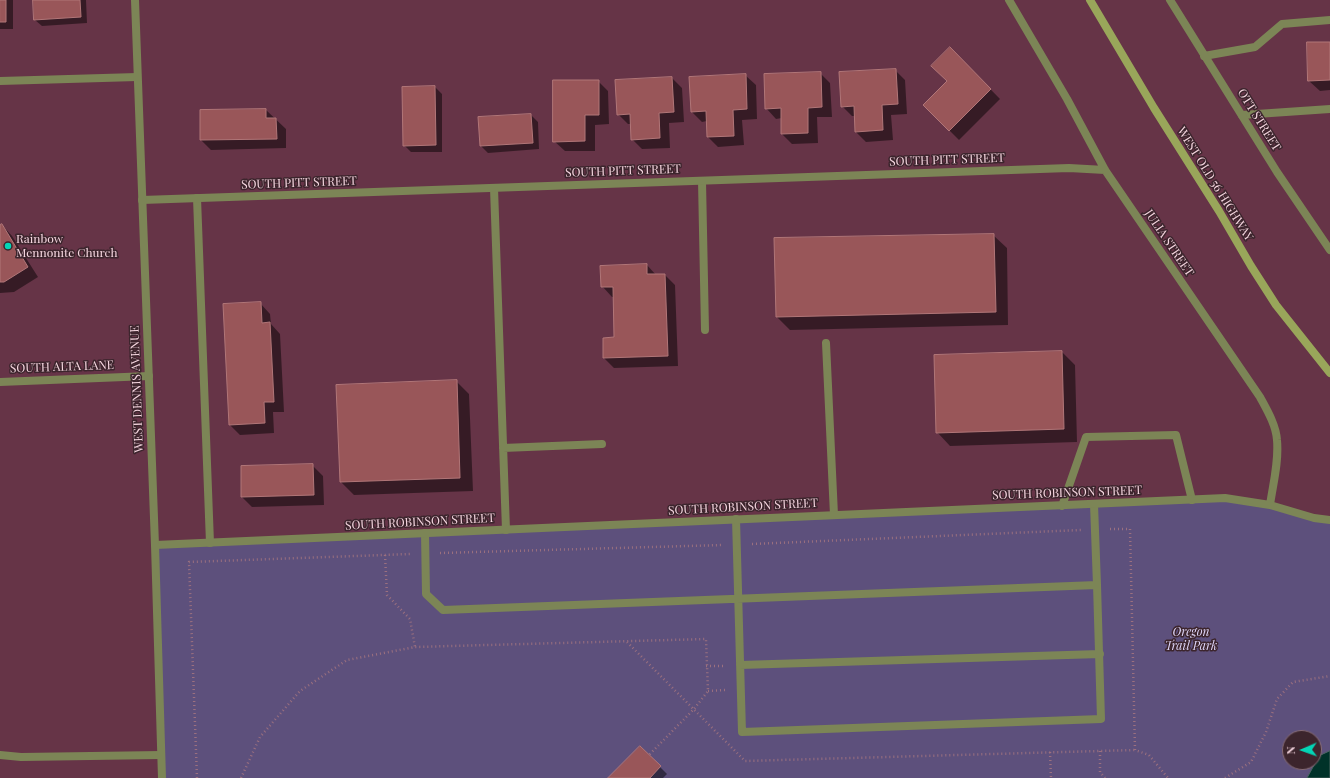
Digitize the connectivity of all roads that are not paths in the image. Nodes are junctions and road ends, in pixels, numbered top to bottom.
1 (135, 0) edge
2 (1009, 0) edge
3 (1090, 0) edge
4 (1170, 0) edge
5 (1330, 20) edge
6 (1204, 56) junction
7 (137, 76) junction
8 (0, 81) edge
9 (1330, 109) edge
10 (1242, 115) junction
11 (1105, 170) junction
12 (702, 180) junction
13 (494, 188) junction
14 (197, 198) junction
15 (142, 200) junction
16 (1330, 250) edge
17 (705, 330) dead end
18 (826, 343) dead end
19 (1330, 373) edge
20 (149, 376) junction
21 (0, 382) edge
22 (602, 444) dead end
23 (503, 448) junction
24 (1192, 500) junction
25 (1094, 504) junction
26 (1270, 505) junction
27 (1062, 506) junction
28 (834, 515) junction
29 (736, 520) junction
30 (1330, 520) edge
31 (506, 530) junction
32 (425, 533) junction
33 (210, 543) junction
34 (155, 545) junction
35 (1097, 585) junction
36 (738, 599) junction
37 (1100, 654) junction
38 (740, 665) junction
39 (0, 755) edge
40 (161, 755) junction
41 (162, 778) edge

1 - 7 street, WEST DENNIS AVENUE
2 - 11 street, JULIA STREET
3 - 19 main road, WEST OLD 56 HIGHWAY
4 - 6 street, OTT STREET
5 - 6 street
6 - 10 street, OTT STREET
7 - 8 street
7 - 15 street, WEST DENNIS AVENUE
9 - 10 street
10 - 16 street, OTT STREET
11 - 12 street, SOUTH PITT STREET
11 - 26 street, JULIA STREET
12 - 13 street, SOUTH PITT STREET
12 - 17 street
13 - 14 street, SOUTH PITT STREET
13 - 23 street
14 - 15 street, SOUTH PITT STREET
14 - 33 street
15 - 20 street, WEST DENNIS AVENUE
18 - 28 street
20 - 21 street, SOUTH ALTA LANE
20 - 34 street, WEST DENNIS AVENUE
22 - 23 street
23 - 31 street
24 - 25 street, SOUTH ROBINSON STREET
24 - 26 street, SOUTH ROBINSON STREET
24 - 27 street
25 - 27 street, SOUTH ROBINSON STREET
25 - 35 street
26 - 30 street, SOUTH ROBINSON STREET
27 - 28 street, SOUTH ROBINSON STREET
28 - 29 street, SOUTH ROBINSON STREET
29 - 31 street, SOUTH ROBINSON STREET
29 - 36 street
31 - 32 street, SOUTH ROBINSON STREET
32 - 33 street, SOUTH ROBINSON STREET
32 - 36 street
33 - 34 street, SOUTH ROBINSON STREET
34 - 40 street, WEST DENNIS AVENUE
35 - 36 street
35 - 37 street
36 - 38 street
37 - 38 street
37 - 38 street
39 - 40 street
40 - 41 street, WEST DENNIS AVENUE

